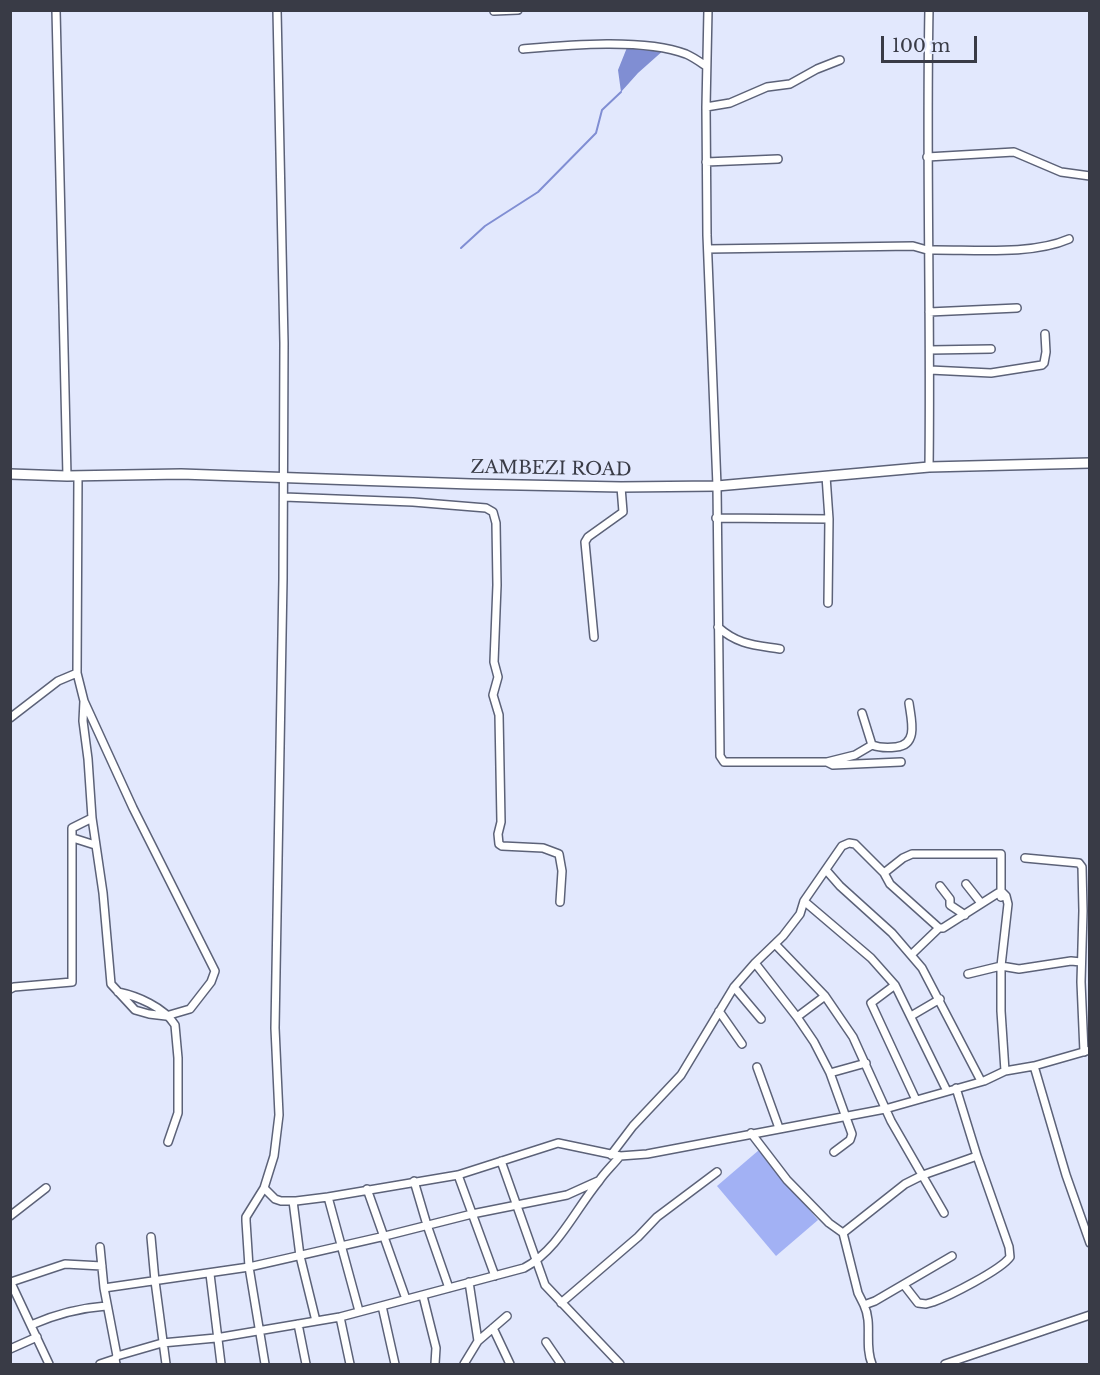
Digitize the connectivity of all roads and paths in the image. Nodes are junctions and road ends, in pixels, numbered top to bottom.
1 (56, 10) edge
2 (277, 10) edge
3 (518, 10) edge
4 (708, 10) edge
5 (929, 10) edge
6 (494, 11) edge
7 (523, 49) dead end
8 (840, 60) dead end
9 (706, 66) junction
10 (705, 107) junction
11 (927, 157) junction
12 (778, 159) dead end
13 (706, 162) junction
14 (1089, 176) edge
15 (1069, 239) dead end
16 (708, 249) junction
17 (927, 250) junction
18 (1017, 308) dead end
19 (929, 312) junction
20 (1045, 334) dead end
21 (991, 349) dead end
22 (930, 350) junction
23 (930, 370) junction
24 (1089, 463) edge
25 (929, 467) junction
26 (10, 474) edge
27 (67, 476) junction
28 (78, 476) junction
29 (826, 476) junction
30 (283, 478) junction
31 (717, 486) junction
32 (621, 487) junction
33 (284, 497) junction
34 (716, 518) junction
35 (829, 519) junction
36 (828, 603) dead end
37 (718, 627) junction
38 (594, 637) dead end
39 (780, 649) dead end
40 (77, 673) junction
41 (84, 701) junction
42 (909, 703) dead end
43 (862, 712) dead end
44 (10, 718) edge
45 (872, 745) junction
46 (827, 762) junction
47 (901, 762) dead end
48 (92, 818) junction
49 (73, 837) junction
50 (96, 845) junction
51 (1025, 858) dead end
52 (826, 870) junction
53 (884, 873) junction
54 (966, 884) dead end
55 (940, 886) dead end
56 (1001, 897) junction
57 (804, 901) junction
58 (560, 902) dead end
59 (981, 903) junction
60 (965, 915) junction
61 (939, 928) junction
62 (775, 944) junction
63 (912, 954) junction
64 (754, 963) junction
65 (1081, 963) junction
66 (1001, 966) junction
67 (968, 974) dead end
68 (895, 985) junction
69 (734, 987) junction
70 (10, 989) edge
71 (118, 992) junction
72 (825, 996) junction
73 (940, 999) junction
74 (719, 1011) junction
75 (166, 1016) junction
76 (911, 1016) junction
77 (797, 1017) junction
78 (761, 1019) dead end
79 (742, 1044) dead end
80 (1087, 1051) edge
81 (866, 1063) junction
82 (1034, 1066) junction
83 (758, 1067) dead end
84 (1005, 1071) junction
85 (830, 1073) junction
86 (981, 1081) junction
87 (956, 1088) junction
88 (947, 1091) junction
89 (916, 1100) junction
90 (885, 1109) junction
91 (846, 1116) junction
92 (779, 1128) junction
93 (752, 1133) junction
94 (168, 1142) dead end
95 (834, 1152) dead end
96 (611, 1155) junction
97 (620, 1156) junction
98 (977, 1156) junction
99 (501, 1161) junction
100 (717, 1173) dead end
101 (458, 1175) junction
102 (923, 1175) junction
103 (414, 1181) junction
104 (598, 1181) junction
105 (46, 1188) dead end
106 (264, 1188) junction
107 (367, 1189) junction
108 (328, 1197) junction
109 (293, 1201) junction
110 (518, 1205) junction
111 (944, 1213) dead end
112 (472, 1214) junction
113 (10, 1215) edge
114 (427, 1225) junction
115 (843, 1233) junction
116 (385, 1236) junction
117 (151, 1237) dead end
118 (1089, 1243) edge
119 (100, 1247) dead end
120 (341, 1247) junction
121 (300, 1256) junction
122 (952, 1256) dead end
123 (536, 1262) junction
124 (102, 1266) junction
125 (249, 1268) junction
126 (210, 1274) junction
127 (495, 1276) junction
128 (155, 1281) junction
129 (11, 1282) edge
130 (469, 1282) junction
131 (904, 1285) junction
132 (104, 1288) junction
133 (449, 1288) junction
134 (423, 1296) junction
135 (406, 1299) junction
136 (14, 1300) edge
137 (561, 1303) junction
138 (864, 1305) junction
139 (106, 1306) junction
140 (382, 1306) junction
141 (359, 1311) junction
142 (1089, 1315) edge
143 (507, 1316) dead end
144 (340, 1317) junction
145 (316, 1321) junction
146 (298, 1324) junction
147 (31, 1325) junction
148 (493, 1328) junction
149 (259, 1332) junction
150 (37, 1337) junction
151 (216, 1338) junction
152 (478, 1341) junction
153 (546, 1342) dead end
154 (162, 1343) junction
155 (10, 1349) edge
156 (116, 1360) edge
157 (950, 1364) edge
158 (49, 1365) edge
159 (100, 1365) edge
160 (166, 1365) edge
161 (221, 1365) edge
162 (265, 1365) edge
163 (306, 1365) edge
164 (350, 1365) edge
165 (395, 1365) edge
166 (435, 1365) edge
167 (464, 1365) edge
168 (510, 1365) edge
169 (561, 1365) edge
170 (620, 1365) edge
171 (872, 1365) edge

1 - 27 street
2 - 30 street
3 - 6 street
4 - 9 street
5 - 11 street
7 - 9 street
8 - 10 street
9 - 10 street
10 - 13 street
11 - 14 street
11 - 17 street
12 - 13 street
13 - 16 street
15 - 17 street
16 - 17 street
16 - 31 street
17 - 19 street
18 - 19 street
19 - 22 street
20 - 23 street
21 - 22 street
22 - 23 street
23 - 25 street
24 - 25 main road, ZAMBEZI ROAD
25 - 29 main road, ZAMBEZI ROAD
26 - 27 main road, ZAMBEZI ROAD
27 - 28 main road, ZAMBEZI ROAD
28 - 30 main road, ZAMBEZI ROAD
28 - 40 street
29 - 31 main road, ZAMBEZI ROAD
29 - 35 street
30 - 32 main road, ZAMBEZI ROAD
30 - 33 street
31 - 32 main road, ZAMBEZI ROAD
31 - 34 street
32 - 38 street
33 - 58 street
33 - 106 street
34 - 35 street
34 - 37 street
35 - 36 street
37 - 39 street
37 - 46 street
40 - 41 street
40 - 44 street
41 - 48 street
41 - 75 street
42 - 45 street
43 - 45 street
45 - 46 street
46 - 47 street
48 - 49 street
48 - 50 street
49 - 50 street
49 - 70 street
50 - 71 street
51 - 65 street
52 - 53 street
52 - 57 street
52 - 63 street
53 - 56 street
53 - 61 street
54 - 59 street
55 - 60 street
56 - 59 street
56 - 66 street
57 - 62 street
57 - 68 street
59 - 60 street
60 - 61 street
61 - 63 street
62 - 64 street
62 - 72 street
63 - 73 street
64 - 69 street
64 - 77 street
65 - 66 street
65 - 80 street
66 - 67 street
66 - 84 street
68 - 76 street
68 - 89 street
69 - 74 street
69 - 78 street
71 - 75 street
71 - 75 street
72 - 77 street
72 - 81 street
73 - 76 street
73 - 86 street
74 - 79 street
74 - 96 street
75 - 94 street
76 - 88 street
77 - 85 street
80 - 82 street
81 - 85 street
81 - 90 street
82 - 84 street
82 - 118 street
83 - 92 street
84 - 86 street
85 - 91 street
86 - 87 street
87 - 88 street
87 - 98 street
88 - 89 street
89 - 90 street
90 - 91 street
90 - 102 street
91 - 92 street
91 - 95 street
92 - 93 street
93 - 97 street
93 - 115 street
96 - 97 street
96 - 99 street
97 - 104 street
98 - 102 street
98 - 131 street
99 - 101 street
99 - 110 street
100 - 137 street
101 - 103 street
101 - 112 street
102 - 111 street
102 - 115 street
103 - 107 street
103 - 114 street
104 - 110 street
104 - 123 street
105 - 113 street
106 - 109 street
106 - 125 street
107 - 108 street
107 - 116 street
108 - 109 street
108 - 120 street
109 - 121 street
110 - 112 street
110 - 123 street
112 - 114 street
112 - 127 street
114 - 116 street
114 - 133 street
115 - 138 street
116 - 120 street
116 - 135 street
117 - 128 street
119 - 124 street
120 - 121 street
120 - 141 street
121 - 125 street
121 - 145 street
122 - 131 street
123 - 127 street
123 - 137 street
124 - 129 street
124 - 132 street
125 - 126 street
125 - 149 street
126 - 128 street
126 - 151 street
127 - 130 street
128 - 132 street
128 - 154 street
129 - 136 street
130 - 133 street
130 - 152 street
131 - 138 street
132 - 139 street
133 - 134 street
134 - 135 street
134 - 166 street
135 - 140 street
136 - 147 street
137 - 170 street
138 - 171 street
139 - 147 street
139 - 156 street
140 - 141 street
140 - 165 street
141 - 144 street
142 - 157 street
143 - 148 street
144 - 145 street
144 - 164 street
145 - 146 street
146 - 149 street
146 - 163 street
147 - 150 street
148 - 152 street
148 - 168 street
149 - 151 street
149 - 162 street
150 - 155 street
150 - 158 street
151 - 154 street
151 - 161 street
152 - 167 street
153 - 169 street
154 - 156 street
154 - 160 street
156 - 159 street

